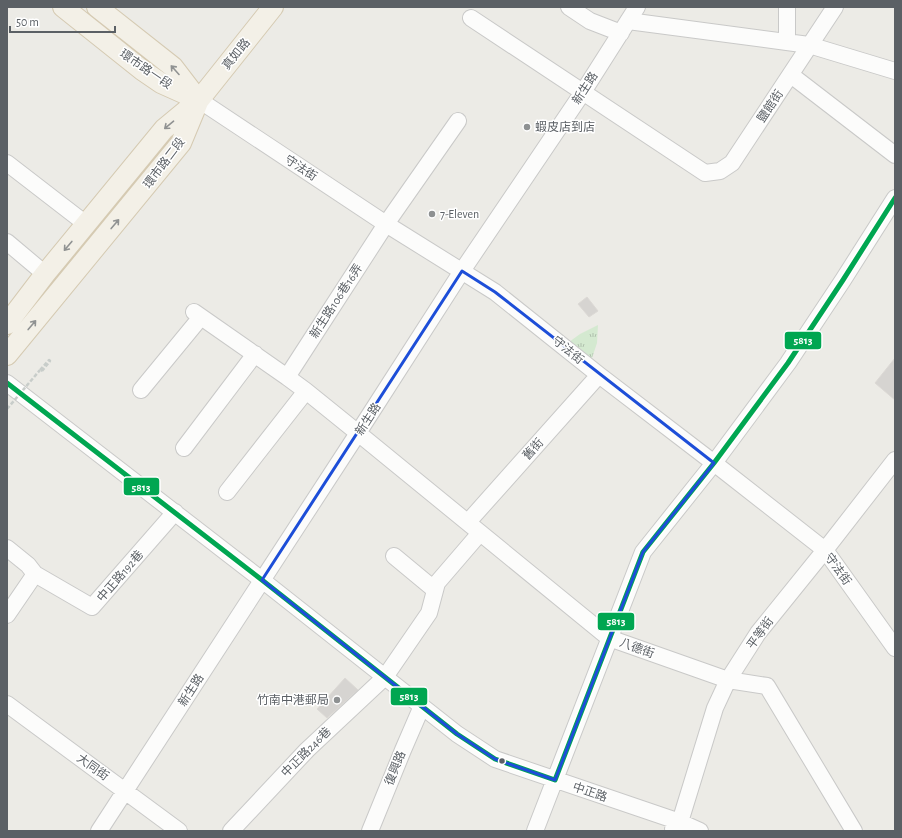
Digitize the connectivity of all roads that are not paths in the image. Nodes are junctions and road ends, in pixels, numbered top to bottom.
1 (63, 7) edge
2 (97, 7) edge
3 (273, 7) edge
4 (569, 7) edge
5 (637, 7) edge
6 (787, 7) edge
7 (835, 7) edge
8 (471, 18) dead end
9 (624, 27) junction
10 (787, 42) junction
11 (809, 45) junction
12 (895, 71) edge
13 (791, 75) junction
14 (583, 92) junction
15 (199, 100) junction
16 (458, 121) dead end
17 (895, 155) edge
18 (7, 163) edge
19 (895, 198) edge
20 (86, 224) junction
21 (386, 224) junction
22 (7, 242) edge
23 (462, 271) junction
24 (45, 274) junction
25 (7, 324) edge
26 (255, 354) junction
27 (7, 355) edge
28 (598, 375) junction
29 (287, 377) junction
30 (7, 383) edge
31 (141, 390) dead end
32 (306, 392) junction
33 (358, 433) junction
34 (184, 448) dead end
35 (714, 463) junction
36 (893, 467) edge
37 (227, 492) dead end
38 (175, 512) junction
39 (468, 522) junction
40 (480, 533) junction
41 (7, 548) edge
42 (825, 550) junction
43 (394, 556) dead end
44 (35, 574) junction
45 (262, 580) junction
46 (435, 590) junction
47 (7, 615) edge
48 (609, 638) junction
49 (895, 648) edge
50 (385, 677) junction
51 (728, 680) junction
52 (7, 704) edge
53 (422, 706) junction
54 (555, 780) junction
55 (125, 791) junction
56 (676, 827) edge
57 (99, 831) edge
58 (179, 831) edge
59 (231, 831) edge
60 (370, 831) edge
61 (535, 831) edge
62 (700, 831) edge
63 (854, 831) edge

1 - 15 main road, 環市路一段
15 -> 2 main road, 環市路一段
3 - 15 main road, 真如路
4 - 9 street
5 - 9 street, 新生路
6 - 10 street
7 - 11 street, 鹽館街
8 - 14 street, 鹽館街
9 - 10 street
9 - 14 street, 新生路
10 - 11 street
11 - 12 street
11 - 13 street, 鹽館街
13 - 14 street, 鹽館街
13 - 17 street
14 - 23 street, 新生路
15 -> 20 main road, 環市路二段
15 - 21 street, 守法街
27 -> 15 main road, 環市路二段
16 - 21 street, 新生路106巷16弄
18 - 20 street
19 - 35 street
20 -> 24 main road, 環市路二段
21 - 23 street, 守法街
21 - 29 street, 新生路106巷16弄
22 - 24 street
23 - 28 street, 守法街
23 - 33 street, 新生路
24 - 25 main road, 環市路二段
26 - 29 street, 八德街
26 - 31 street, 八德街
26 - 34 street
28 - 35 street, 守法街
28 - 39 street, 舊街
29 - 32 street, 八德街
30 - 38 street, 中正路
32 - 33 street, 八德街
32 - 37 street
33 - 39 street, 八德街
33 - 45 street, 新生路
35 - 42 street, 守法街
35 - 48 street
36 - 42 street, 平等街
38 - 44 street, 中正路192巷
38 - 45 street, 中正路
39 - 40 street, 八德街
40 - 46 street, 中正路246巷
40 - 48 street, 八德街
41 - 44 street
42 - 49 street, 守法街
42 - 51 street, 平等街
43 - 46 street
44 - 47 street
45 - 50 street, 中正路
45 - 55 street, 新生路
46 - 50 street, 中正路246巷
48 - 51 street, 八德街
48 - 54 street
50 - 53 street, 中正路
50 - 59 street, 中正路246巷
51 - 56 street, 平等街
51 - 63 street, 八德街
52 - 55 street, 大同街
53 - 54 street, 中正路
53 - 60 street, 復興路
54 - 56 street, 中正路
54 - 61 street
55 - 57 street, 新生路
55 - 58 street, 大同街
56 - 62 street, 中正路

